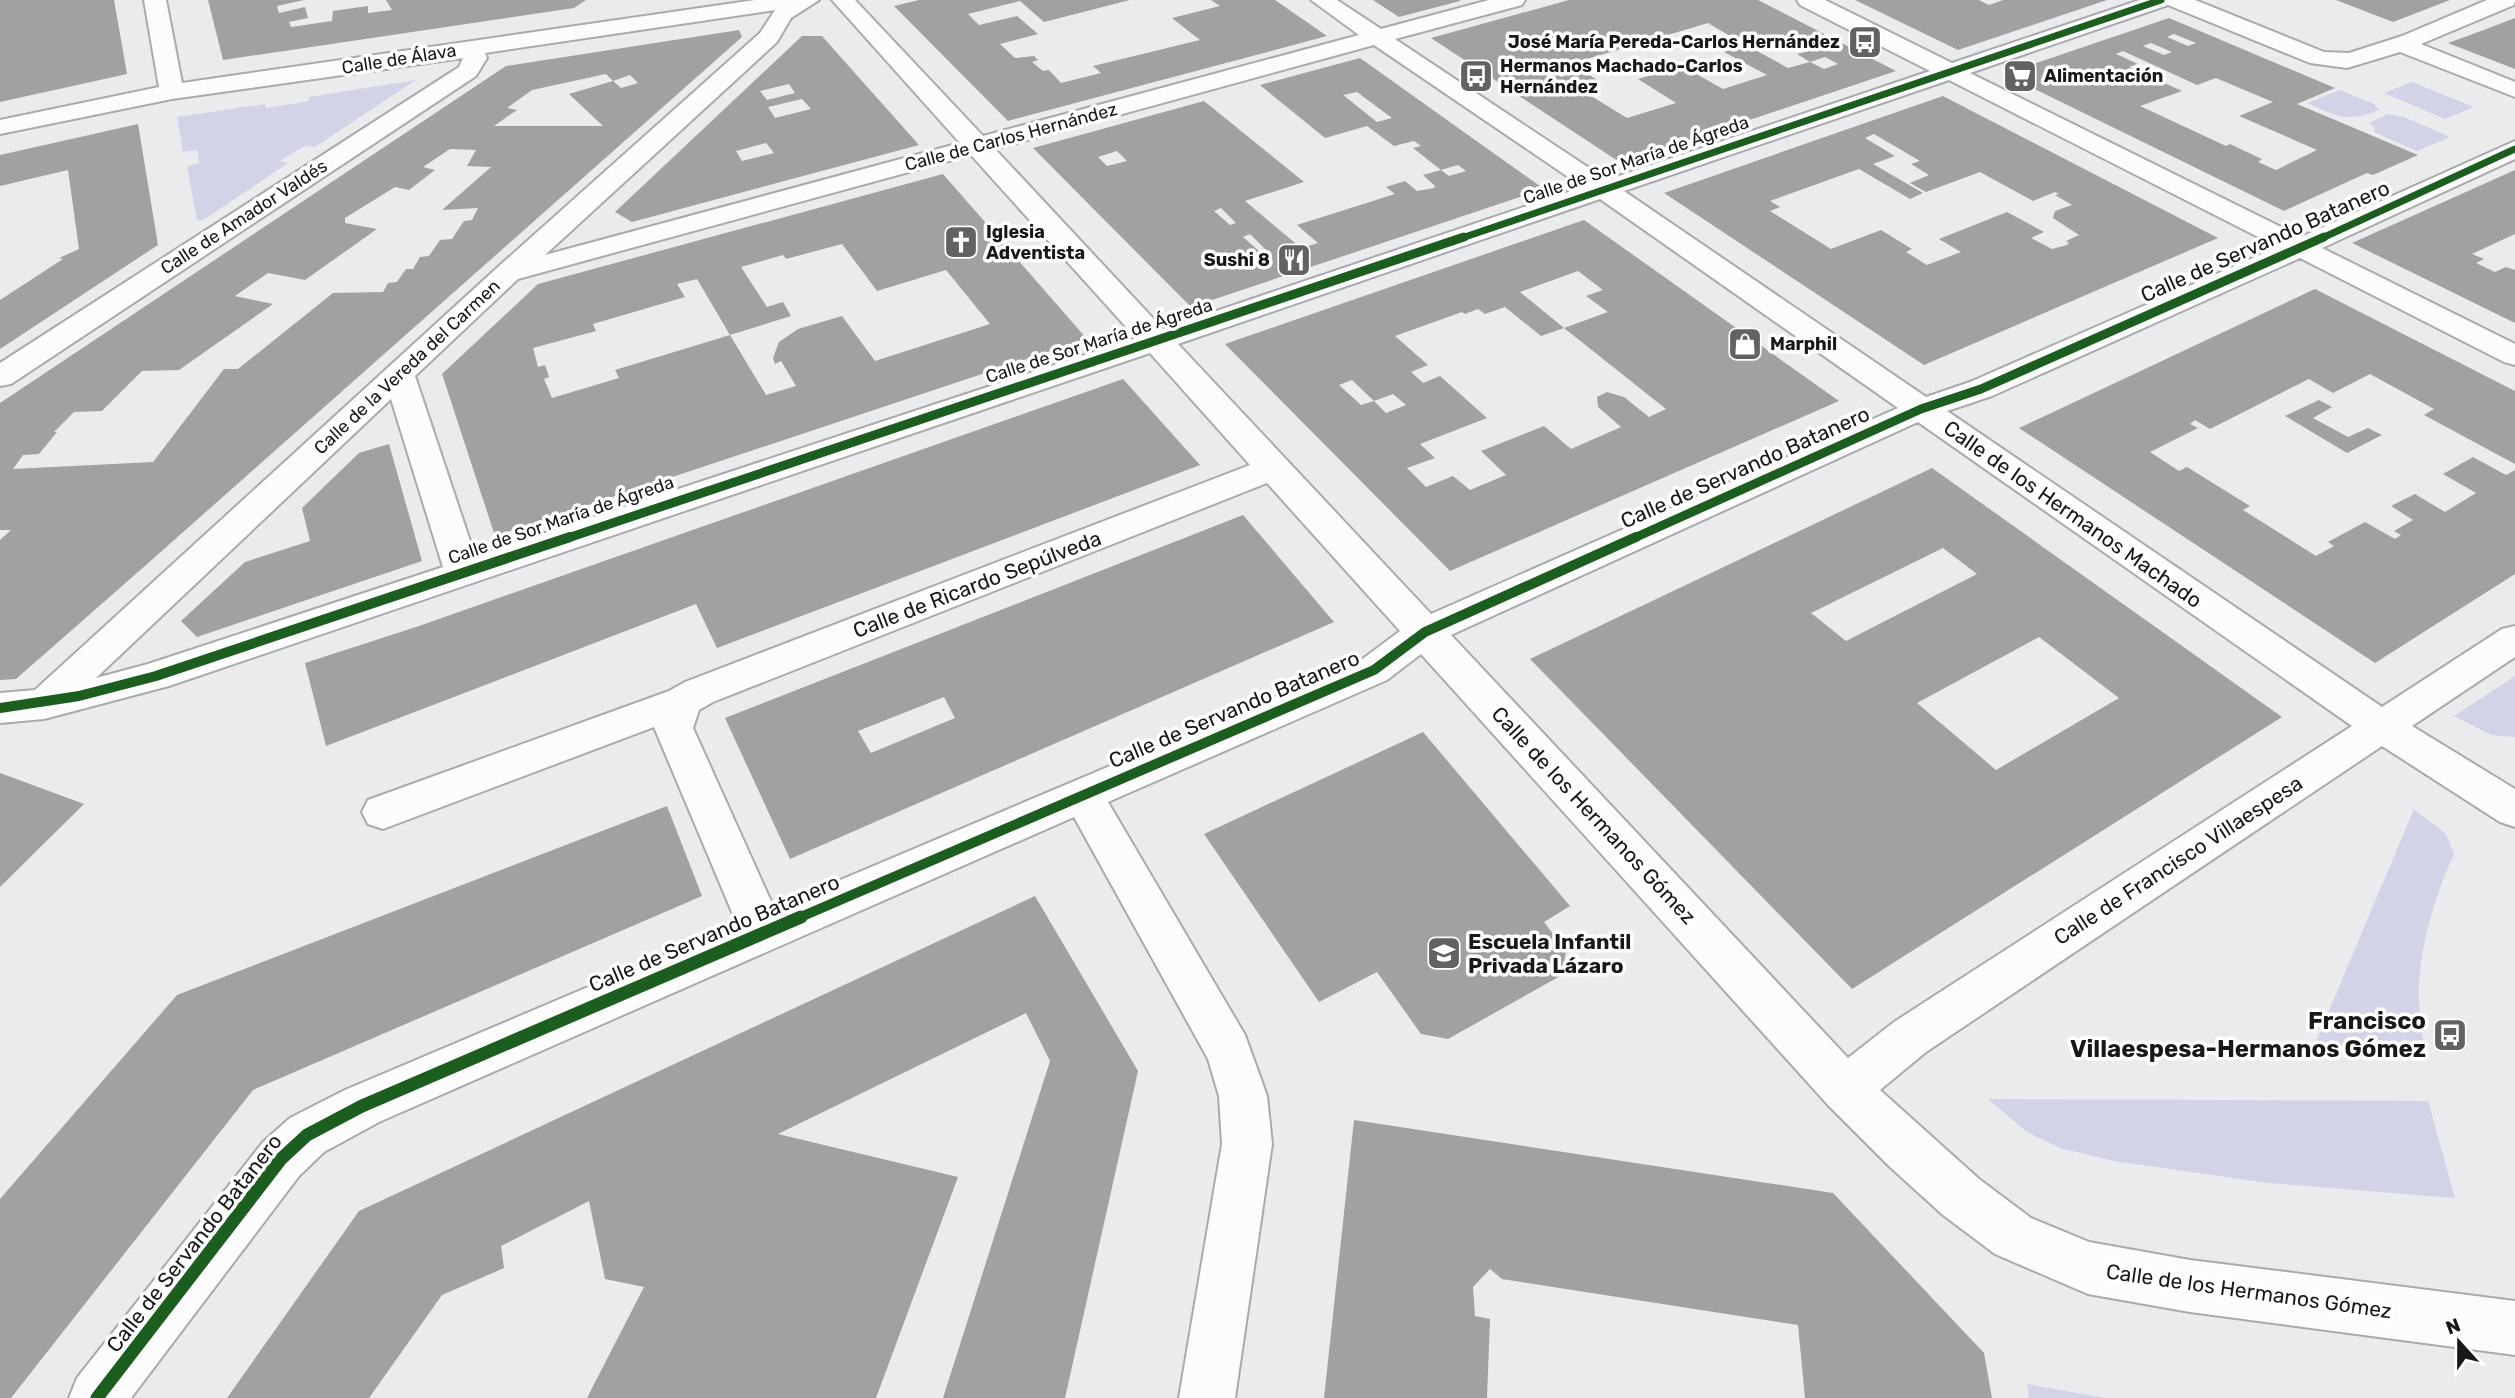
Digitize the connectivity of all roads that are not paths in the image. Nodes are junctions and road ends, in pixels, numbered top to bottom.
1 (155, 0) edge
2 (800, 0) edge
3 (808, 0) edge
4 (843, 0) edge
5 (1322, 0) edge
6 (1514, 0) edge
7 (1808, 0) edge
8 (2161, 0) edge
9 (2176, 0) edge
10 (2506, 0) edge
11 (1377, 38) junction
12 (2398, 43) junction
13 (472, 48) junction
14 (1952, 71) junction
15 (2515, 90) edge
16 (172, 92) junction
17 (0, 127) edge
18 (979, 145) junction
19 (2515, 149) edge
20 (1602, 189) junction
21 (2300, 248) junction
22 (508, 273) junction
23 (1155, 340) junction
24 (2515, 356) edge
25 (399, 374) junction
26 (0, 377) edge
27 (1921, 410) junction
28 (1273, 468) junction
29 (462, 571) junction
30 (1424, 632) junction
31 (2515, 639) edge
32 (682, 701) junction
33 (44, 704) junction
34 (0, 708) edge
35 (2381, 726) junction
36 (0, 730) edge
37 (1083, 796) junction
38 (2515, 810) edge
39 (383, 812) dead end
40 (763, 932) junction
41 (1845, 1089) junction
42 (2515, 1328) edge
43 (97, 1398) edge
44 (1207, 1398) edge

1 - 16 street
2 - 13 street, Calle de Álava
3 - 22 street, Calle de la Vereda del Carmen
4 - 18 street, Calle de los Hermanos Gómez
5 - 11 street, Calle de los Hermanos Machado
6 - 11 street, Calle de Carlos Hernández
7 - 14 street
8 - 14 street, Calle de Sor María de Ágreda
9 - 12 street
10 - 12 street
11 - 18 street, Calle de Carlos Hernández
11 - 20 street, Calle de los Hermanos Machado
12 - 15 street
13 - 16 street, Calle de Álava
13 - 26 street, Calle de Amador Valdés
14 - 20 street, Calle de Sor María de Ágreda
14 - 21 street
16 - 17 street, Calle de Álava
18 - 22 street, Calle de Carlos Hernández
18 - 23 street, Calle de los Hermanos Gómez
19 - 21 street, Calle de Servando Batanero
20 - 23 street, Calle de Sor María de Ágreda
20 - 27 street, Calle de los Hermanos Machado
21 - 24 street
21 - 27 street, Calle de Servando Batanero
22 - 25 street, Calle de la Vereda del Carmen
23 - 28 street, Calle de los Hermanos Gómez
23 - 29 street, Calle de Sor María de Ágreda
25 - 29 street
25 - 33 street, Calle de la Vereda del Carmen
27 - 30 street, Calle de Servando Batanero
27 - 35 street, Calle de los Hermanos Machado
28 - 30 street, Calle de los Hermanos Gómez
28 - 32 street, Calle de Ricardo Sepúlveda
29 - 33 street, Calle de Sor María de Ágreda
30 - 37 street, Calle de Servando Batanero
30 - 41 street, Calle de los Hermanos Gómez
31 - 35 street, Calle de Francisco Villaespesa
32 - 39 street, Calle de Ricardo Sepúlveda
32 - 40 street
33 - 34 street
33 - 36 street, Calle de la Vereda del Carmen
35 - 38 street, Calle de los Hermanos Machado
35 - 41 street, Calle de Francisco Villaespesa
37 - 40 street, Calle de Servando Batanero
37 - 44 street
40 - 43 street, Calle de Servando Batanero
41 - 42 street, Calle de los Hermanos Gómez

